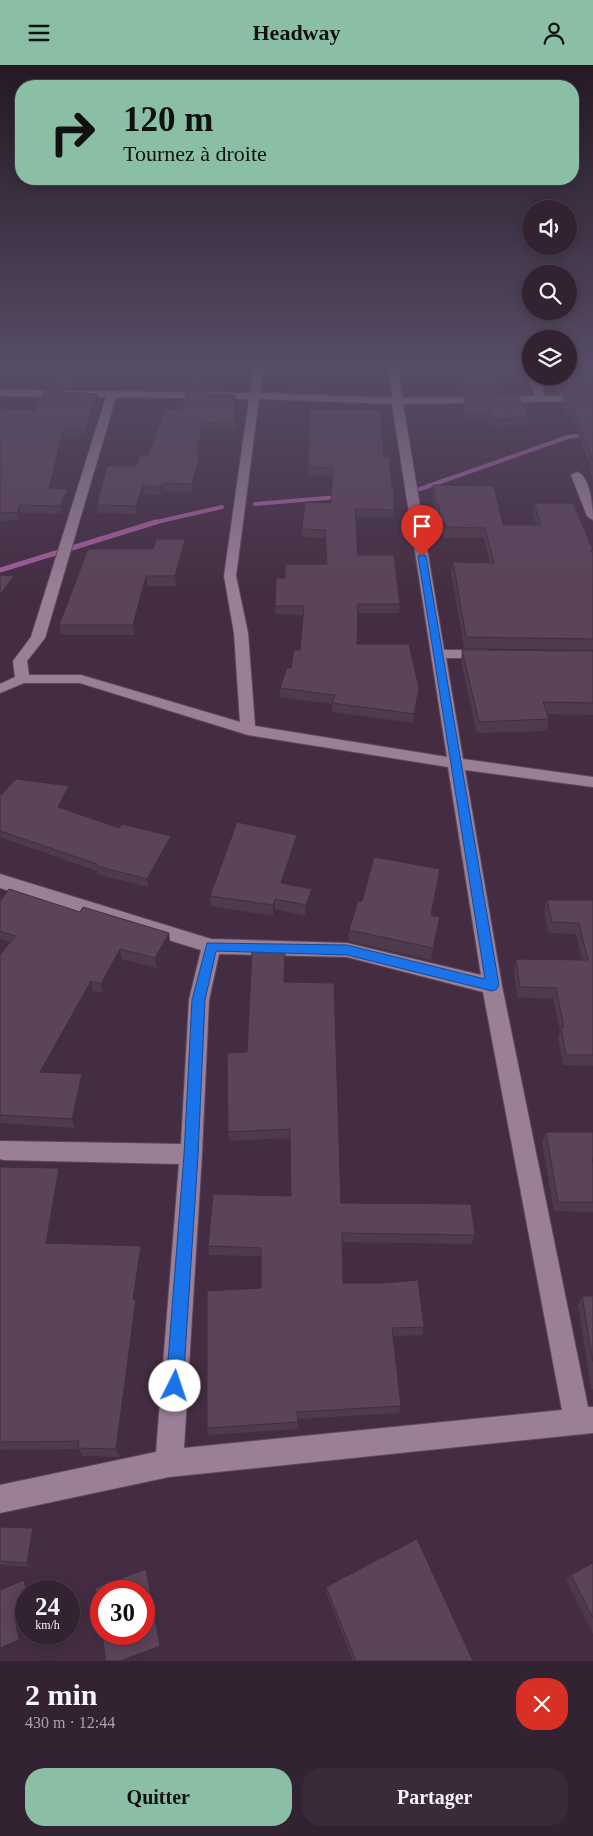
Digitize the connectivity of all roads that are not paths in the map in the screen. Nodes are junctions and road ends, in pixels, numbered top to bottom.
1 (97, 442) edge
2 (250, 442) edge
3 (403, 442) edge
4 (577, 475) dead end
5 (593, 516) edge
6 (438, 654) junction
7 (496, 654) edge
8 (22, 679) junction
9 (0, 689) edge
10 (248, 730) junction
11 (455, 763) junction
12 (593, 782) edge
13 (0, 881) edge
14 (211, 947) junction
15 (492, 985) junction
16 (3, 1150) dead end
17 (191, 1155) junction
18 (585, 1421) edge
19 (169, 1463) junction
20 (0, 1499) edge

1 - 8 street
2 - 10 street
3 - 6 street
4 - 5 street
6 - 7 street
6 - 11 street
8 - 9 street
8 - 10 street
10 - 11 street
11 - 12 street
11 - 15 street
13 - 14 street
14 - 15 street
14 - 17 street
15 - 18 street
16 - 17 street
17 - 19 street
18 - 19 street
19 - 20 street

